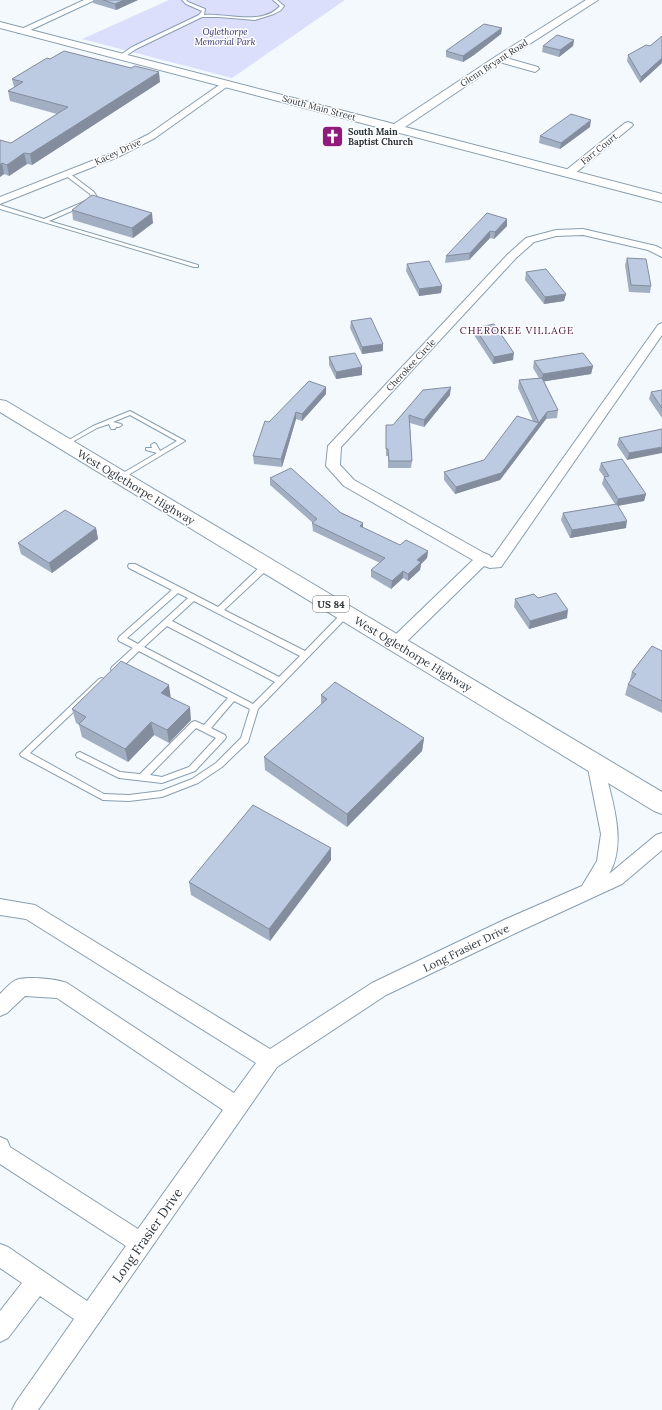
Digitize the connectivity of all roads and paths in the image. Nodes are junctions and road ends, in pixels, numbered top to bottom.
1 (91, 0) edge
2 (184, 0) edge
3 (275, 0) edge
4 (593, 0) edge
5 (201, 16) junction
6 (0, 25) edge
7 (21, 31) junction
8 (121, 57) junction
9 (499, 59) junction
10 (535, 69) dead end
11 (225, 84) junction
12 (628, 125) dead end
13 (396, 128) junction
14 (569, 173) junction
15 (67, 174) junction
16 (662, 198) edge
17 (0, 200) edge
18 (0, 206) edge
19 (44, 221) junction
20 (662, 254) edge
21 (196, 266) dead end
22 (662, 327) edge
23 (0, 405) edge
24 (65, 444) junction
25 (120, 478) junction
26 (484, 558) junction
27 (132, 566) dead end
28 (266, 566) junction
29 (177, 589) junction
30 (194, 597) junction
31 (220, 610) junction
32 (346, 614) junction
33 (167, 622) junction
34 (396, 643) junction
35 (139, 647) junction
36 (305, 655) junction
37 (280, 681) junction
38 (233, 697) junction
39 (254, 708) junction
40 (205, 729) junction
41 (80, 754) dead end
42 (595, 763) junction
43 (142, 778) junction
44 (662, 804) edge
45 (662, 840) edge
46 (588, 892) junction
47 (0, 907) edge
48 (0, 1007) edge
49 (270, 1060) junction
50 (237, 1107) junction
51 (0, 1147) edge
52 (141, 1243) junction
53 (0, 1255) edge
54 (37, 1281) junction
55 (90, 1316) junction
56 (0, 1330) edge
57 (24, 1410) edge

1 - 7 street
2 - 5 lane
3 - 5 lane
4 - 9 street, Glenn Bryant Road
5 - 8 lane
6 - 7 street, South Main Street
7 - 8 street, South Main Street
8 - 11 street, South Main Street
9 - 10 street
9 - 13 street, Glenn Bryant Road
11 - 13 street, South Main Street
11 - 15 street, Kacey Drive
12 - 14 street, Farr Court
13 - 14 street, South Main Street
14 - 16 street, South Main Street
15 - 17 street, Kacey Drive
15 - 19 lane
18 - 19 lane
19 - 21 lane
20 - 26 street, Cherokee Circle
22 - 26 street, Cherokee Circle
23 - 24 highway, West Oglethorpe Highway / US 84
24 - 25 highway, West Oglethorpe Highway / US 84
24 - 25 lane
25 - 28 highway, West Oglethorpe Highway / US 84
26 - 34 street
27 - 29 lane
28 - 31 lane
28 - 32 highway, West Oglethorpe Highway / US 84
29 - 30 lane
29 - 35 lane
30 - 31 lane
30 - 33 lane
31 - 36 lane
32 - 34 highway, West Oglethorpe Highway / US 84
32 - 36 lane
33 - 35 lane
33 - 37 lane
34 - 42 highway, West Oglethorpe Highway / US 84
35 - 38 lane
35 - 39 lane
36 - 37 lane
37 - 39 lane
38 - 39 lane
38 - 40 lane
40 - 43 lane
40 - 43 lane
41 - 43 lane
42 - 44 highway, West Oglethorpe Highway / US 84
42 - 46 street
45 - 46 street, Long Frasier Drive
46 - 49 street, Long Frasier Drive
47 - 49 street
48 - 50 street
49 - 50 street, Long Frasier Drive
50 - 52 street, Long Frasier Drive
51 - 52 street
52 - 55 street, Long Frasier Drive
53 - 54 street
54 - 55 street
54 - 56 street
55 - 57 street, Long Frasier Drive

